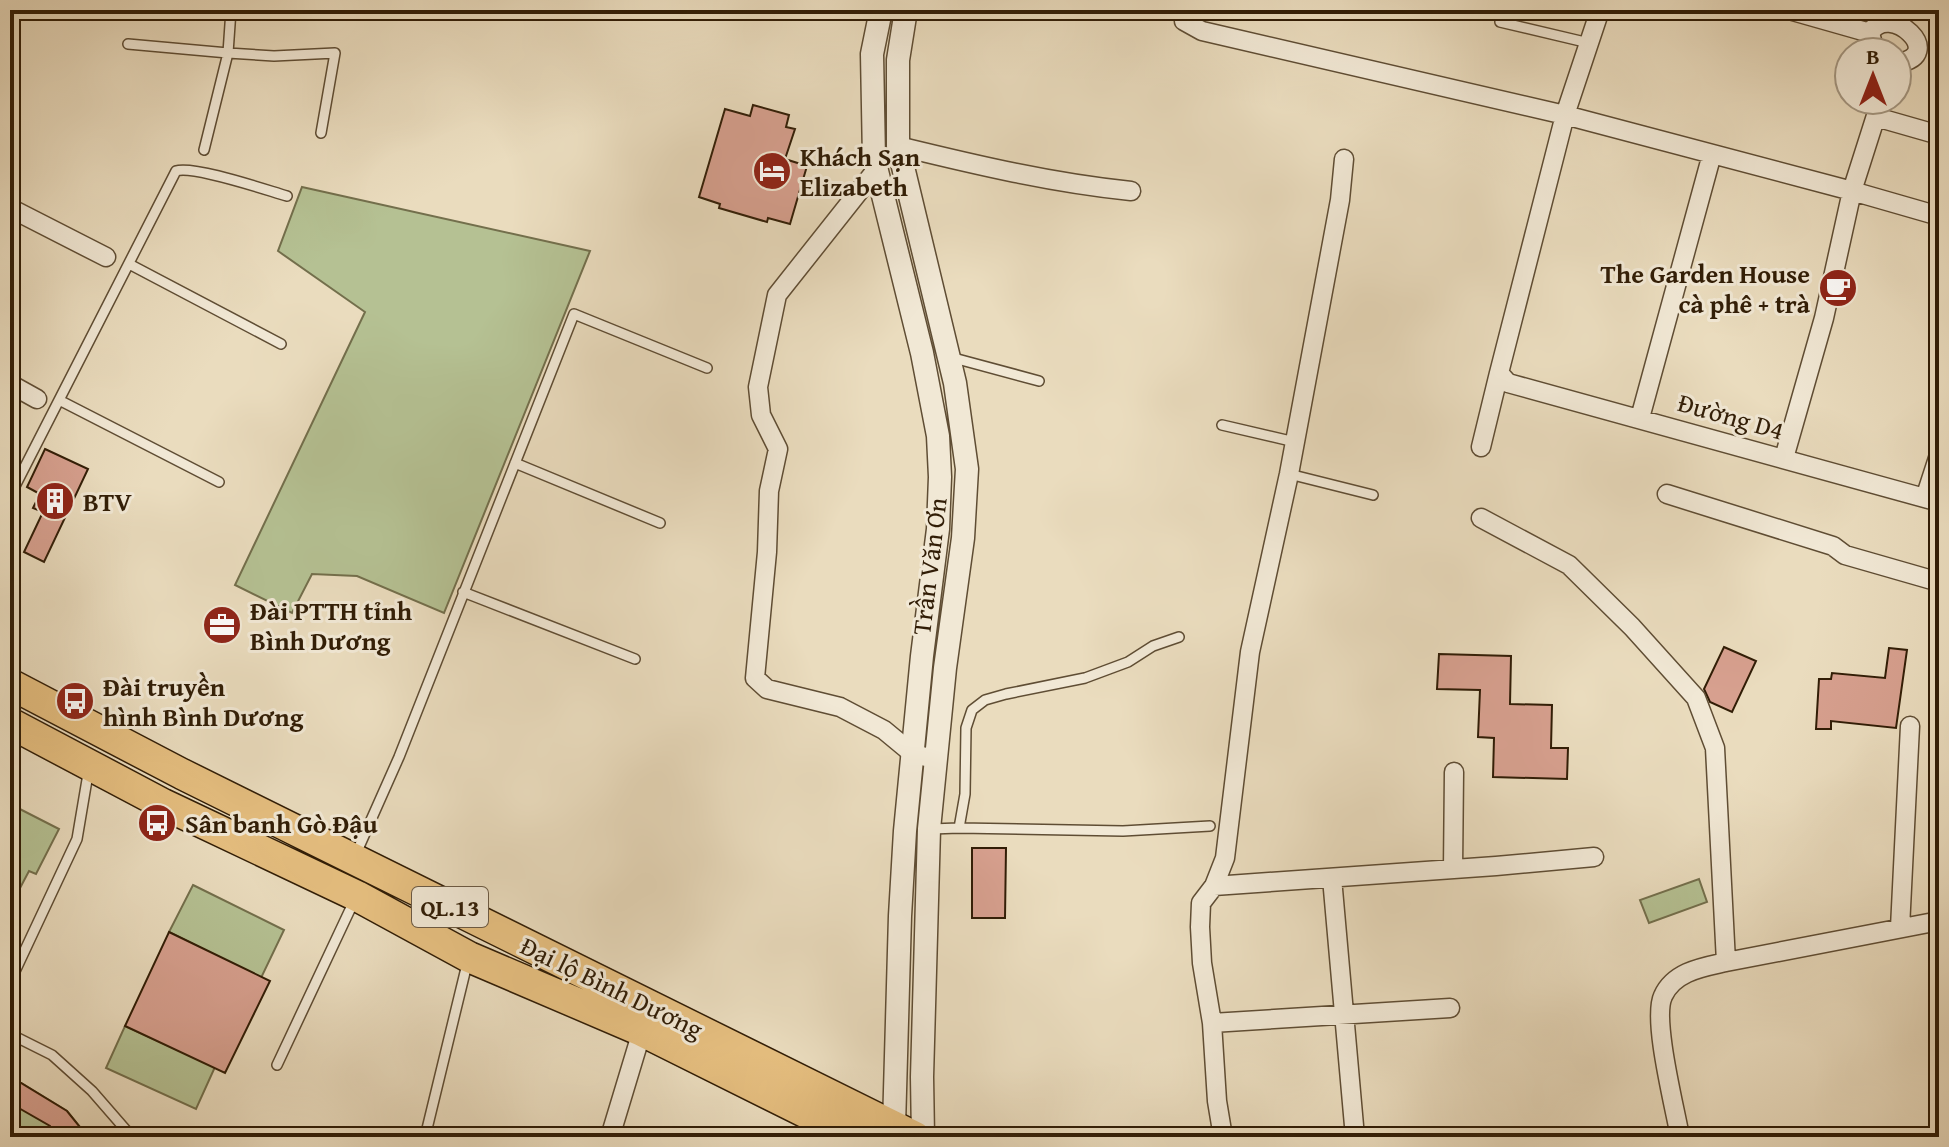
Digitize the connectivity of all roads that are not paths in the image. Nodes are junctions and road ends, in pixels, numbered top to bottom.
1 (231, 10) edge
2 (881, 10) edge
3 (906, 10) edge
4 (1184, 10) edge
5 (1600, 10) edge
6 (1789, 10) edge
7 (1500, 22) dead end
8 (1870, 33) junction
9 (1871, 36) edge
10 (1589, 43) junction
11 (128, 44) dead end
12 (1930, 49) edge
13 (228, 53) junction
14 (1565, 115) junction
15 (1876, 116) edge
16 (1897, 116) edge
17 (321, 133) dead end
18 (1939, 135) edge
19 (898, 146) junction
20 (204, 150) dead end
21 (1712, 154) junction
22 (1344, 159) dead end
23 (876, 170) junction
24 (1131, 191) dead end
25 (1852, 191) junction
26 (287, 196) dead end
27 (10, 208) edge
28 (1939, 216) edge
29 (106, 257) dead end
30 (131, 265) junction
31 (281, 344) dead end
32 (949, 356) junction
33 (707, 368) dead end
34 (1503, 378) junction
35 (1039, 381) dead end
36 (10, 384) edge
37 (37, 399) dead end
38 (59, 400) junction
39 (1640, 418) junction
40 (1222, 425) dead end
41 (1295, 442) junction
42 (1481, 447) dead end
43 (1939, 455) edge
44 (1784, 458) junction
45 (515, 463) junction
46 (1289, 474) junction
47 (219, 482) dead end
48 (1667, 494) dead end
49 (1373, 495) dead end
50 (10, 496) edge
51 (1932, 500) edge
52 (1481, 518) dead end
53 (660, 523) dead end
54 (1939, 582) edge
55 (463, 592) junction
56 (1179, 637) dead end
57 (635, 659) dead end
58 (10, 684) edge
59 (10, 723) edge
60 (1910, 726) dead end
61 (913, 754) junction
62 (935, 759) junction
63 (90, 765) junction
64 (1454, 772) dead end
65 (1210, 826) dead end
66 (959, 828) junction
67 (929, 829) junction
68 (1594, 857) dead end
69 (353, 859) junction
70 (1453, 869) junction
71 (1332, 878) junction
72 (1214, 886) junction
73 (357, 896) junction
74 (1939, 921) edge
75 (1900, 928) junction
76 (469, 957) junction
77 (1726, 962) junction
78 (10, 982) edge
79 (1450, 1008) dead end
80 (1344, 1015) junction
81 (1212, 1023) junction
82 (642, 1031) junction
83 (10, 1034) edge
84 (277, 1065) dead end
85 (904, 1132) edge
86 (132, 1137) edge
87 (425, 1137) edge
88 (610, 1137) edge
89 (855, 1137) edge
90 (923, 1137) edge
91 (1223, 1137) edge
92 (1355, 1137) edge
93 (1680, 1137) edge

1 - 13 lane
2 - 23 street, Trần Văn Ơn
3 - 19 street, Trần Văn Ơn
4 - 14 street
5 - 10 street
6 - 8 street
7 - 10 lane
8 - 9 street
8 - 12 street
10 - 14 street
11 - 13 lane
13 - 17 lane
13 - 20 lane
14 - 21 street
14 - 34 street
15 - 25 street
16 - 18 street
19 - 24 street
19 - 32 street, Trần Văn Ơn
21 - 25 street
21 - 39 street
22 - 41 street
23 - 61 street, Trần Văn Ơn
23 - 61 street
25 - 28 street
25 - 44 street
26 - 30 lane
27 - 29 street
30 - 31 lane
30 - 38 lane
32 - 35 lane
32 - 62 street, Trần Văn Ơn
33 - 45 lane
34 - 39 street, Đường D4
34 - 42 street
36 - 37 street
38 - 47 lane
38 - 50 lane
39 - 44 street, Đường D4
40 - 41 lane
41 - 46 street
43 - 51 street
44 - 51 street, Đường D4
45 - 53 lane
45 - 55 lane
46 - 49 lane
46 - 72 street
48 - 54 street
52 - 77 street
55 - 57 lane
55 - 69 lane
56 - 66 lane
58 - 69 highway, Đại lộ Bình Dương / QL.13
59 - 63 highway, Đại lộ Bình Dương / QL.13
60 - 75 street
61 - 62 street
61 - 85 street, Trần Văn Ơn
62 - 67 street, Trần Văn Ơn
63 - 73 highway, Đại lộ Bình Dương / QL.13
63 - 78 lane
64 - 70 street
65 - 66 lane
66 - 67 lane
67 - 90 street, Trần Văn Ơn
68 - 70 street
69 - 85 highway, Đại lộ Bình Dương / QL.13
70 - 71 street
71 - 72 street
71 - 80 street
72 - 81 street
73 - 76 highway, Đại lộ Bình Dương / QL.13
73 - 84 lane
74 - 75 street
75 - 77 street
76 - 82 highway, Đại lộ Bình Dương / QL.13
76 - 87 lane
77 - 93 street
79 - 80 street
80 - 81 street
80 - 92 street
81 - 91 street
82 - 88 street
82 - 89 highway, Đại lộ Bình Dương / QL.13
83 - 86 lane

